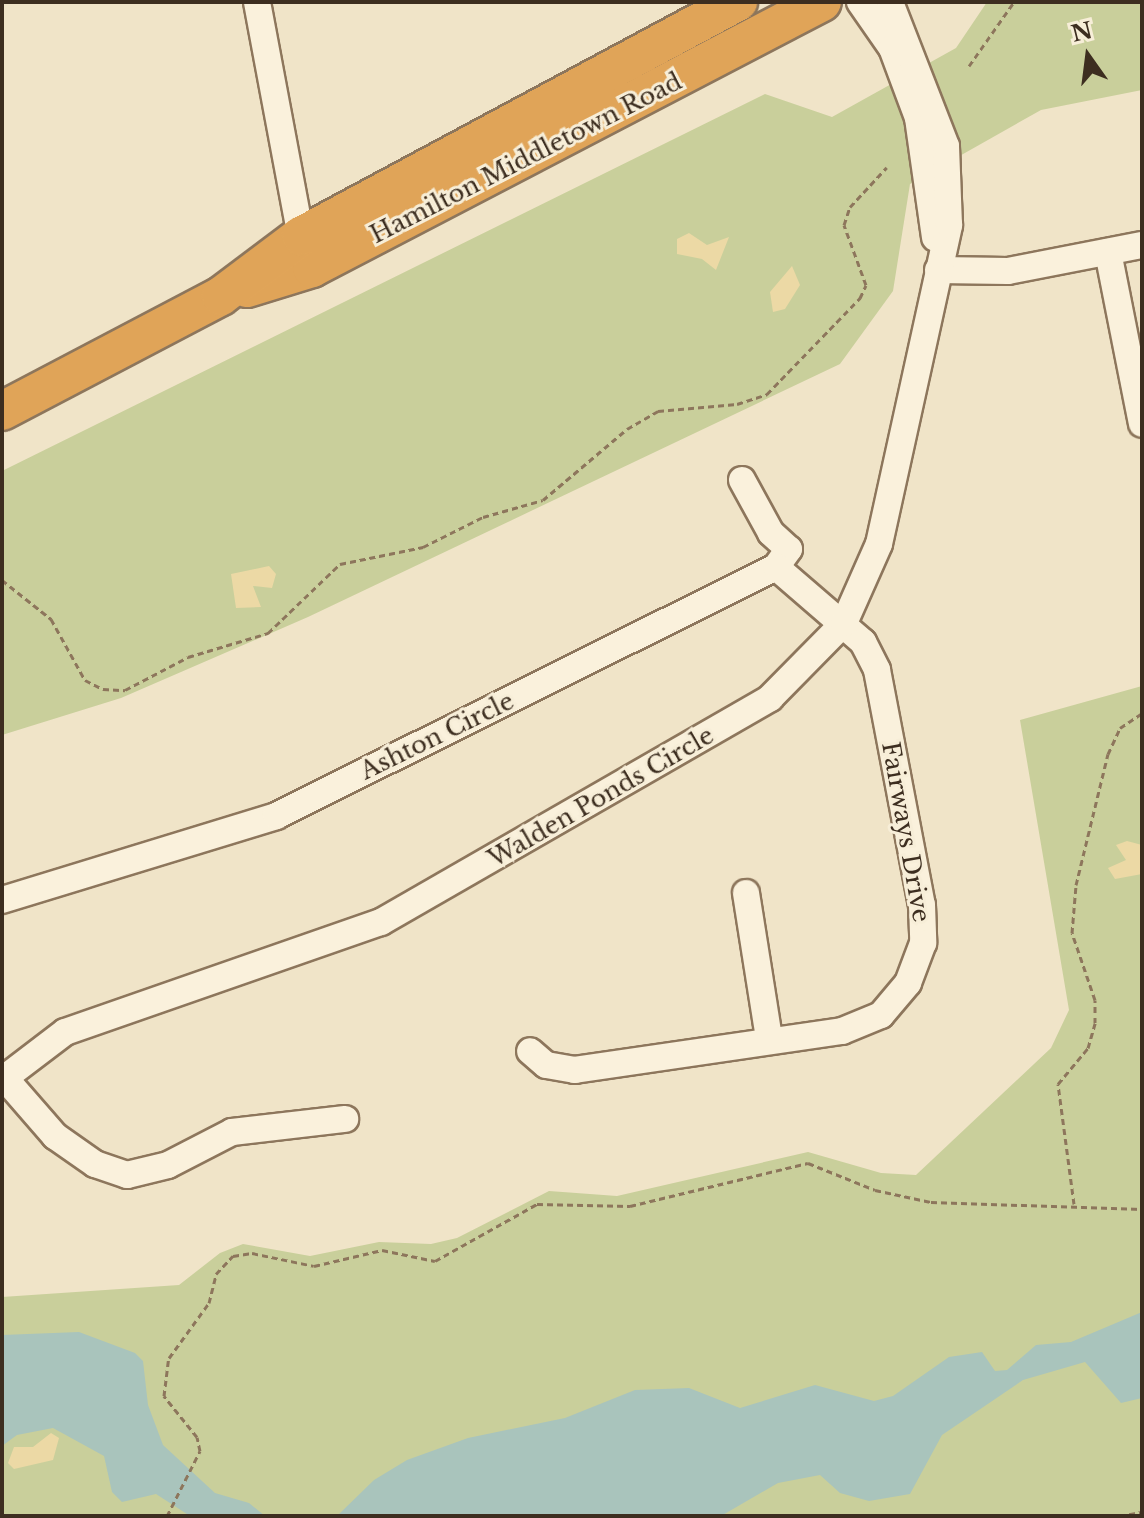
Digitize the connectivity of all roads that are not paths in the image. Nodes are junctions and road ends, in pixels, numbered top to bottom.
1 (257, 2) edge
2 (738, 2) edge
3 (822, 2) edge
4 (860, 2) edge
5 (890, 2) edge
6 (301, 236) junction
7 (1142, 245) edge
8 (1108, 252) junction
9 (938, 270) junction
10 (221, 296) junction
11 (2, 411) edge
12 (1142, 424) edge
13 (742, 480) dead end
14 (776, 567) junction
15 (844, 623) junction
16 (746, 893) dead end
17 (2, 900) edge
18 (769, 1039) junction
19 (530, 1051) dead end
20 (3, 1078) edge
21 (345, 1119) dead end

1 - 6 street
2 - 6 highway, Hamilton Middletown Road
3 - 10 highway, Hamilton Middletown Road
4 - 9 street, Walden Ponds Circle
5 - 9 street, Walden Ponds Circle
6 - 10 highway, Hamilton Middletown Road
7 - 8 street
8 - 9 street
8 - 12 street
9 - 15 street, Walden Ponds Circle
10 - 11 highway, Hamilton Middletown Road
13 - 14 street
14 - 15 street
14 - 17 street, Ashton Circle
15 - 18 street, Fairways Drive
15 - 20 street, Walden Ponds Circle
16 - 18 street
18 - 19 street, Fairways Drive
20 - 21 street

